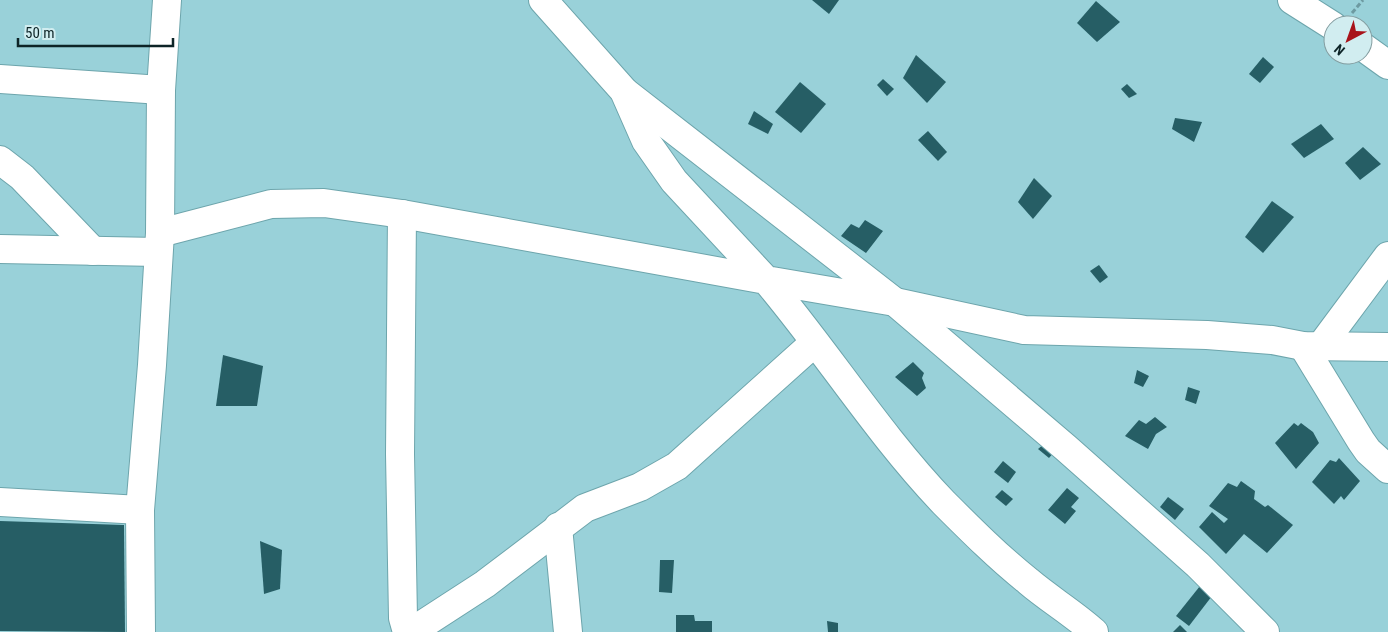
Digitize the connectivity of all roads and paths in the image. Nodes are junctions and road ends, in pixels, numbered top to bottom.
1 (167, 0) edge
2 (543, 0) edge
3 (1292, 0) edge
4 (1323, 20) edge
5 (1373, 55) edge
6 (1388, 65) edge
7 (0, 79) edge
8 (161, 90) junction
9 (624, 92) junction
10 (0, 160) edge
11 (402, 214) junction
12 (159, 243) junction
13 (0, 249) edge
14 (93, 251) junction
15 (1388, 256) edge
16 (766, 280) junction
17 (895, 302) junction
18 (814, 343) junction
19 (1312, 346) junction
20 (1388, 347) edge
21 (1388, 469) edge
22 (0, 502) edge
23 (140, 510) junction
24 (558, 527) junction
25 (403, 628) edge
26 (141, 632) edge
27 (568, 632) edge
28 (1094, 632) edge
29 (1265, 632) edge

1 - 8 street
2 - 9 street
3 - 4 street
5 - 6 street
7 - 8 street
8 - 12 street
9 - 16 street
9 - 17 street
10 - 14 street
11 - 12 street
11 - 16 street
11 - 25 street
12 - 14 street
12 - 23 street
13 - 14 street
15 - 19 street
16 - 17 street
16 - 18 street
17 - 19 street
17 - 29 street
18 - 24 street
18 - 28 street
19 - 20 street
19 - 21 street
22 - 23 street
23 - 26 street
24 - 25 street
24 - 27 street

